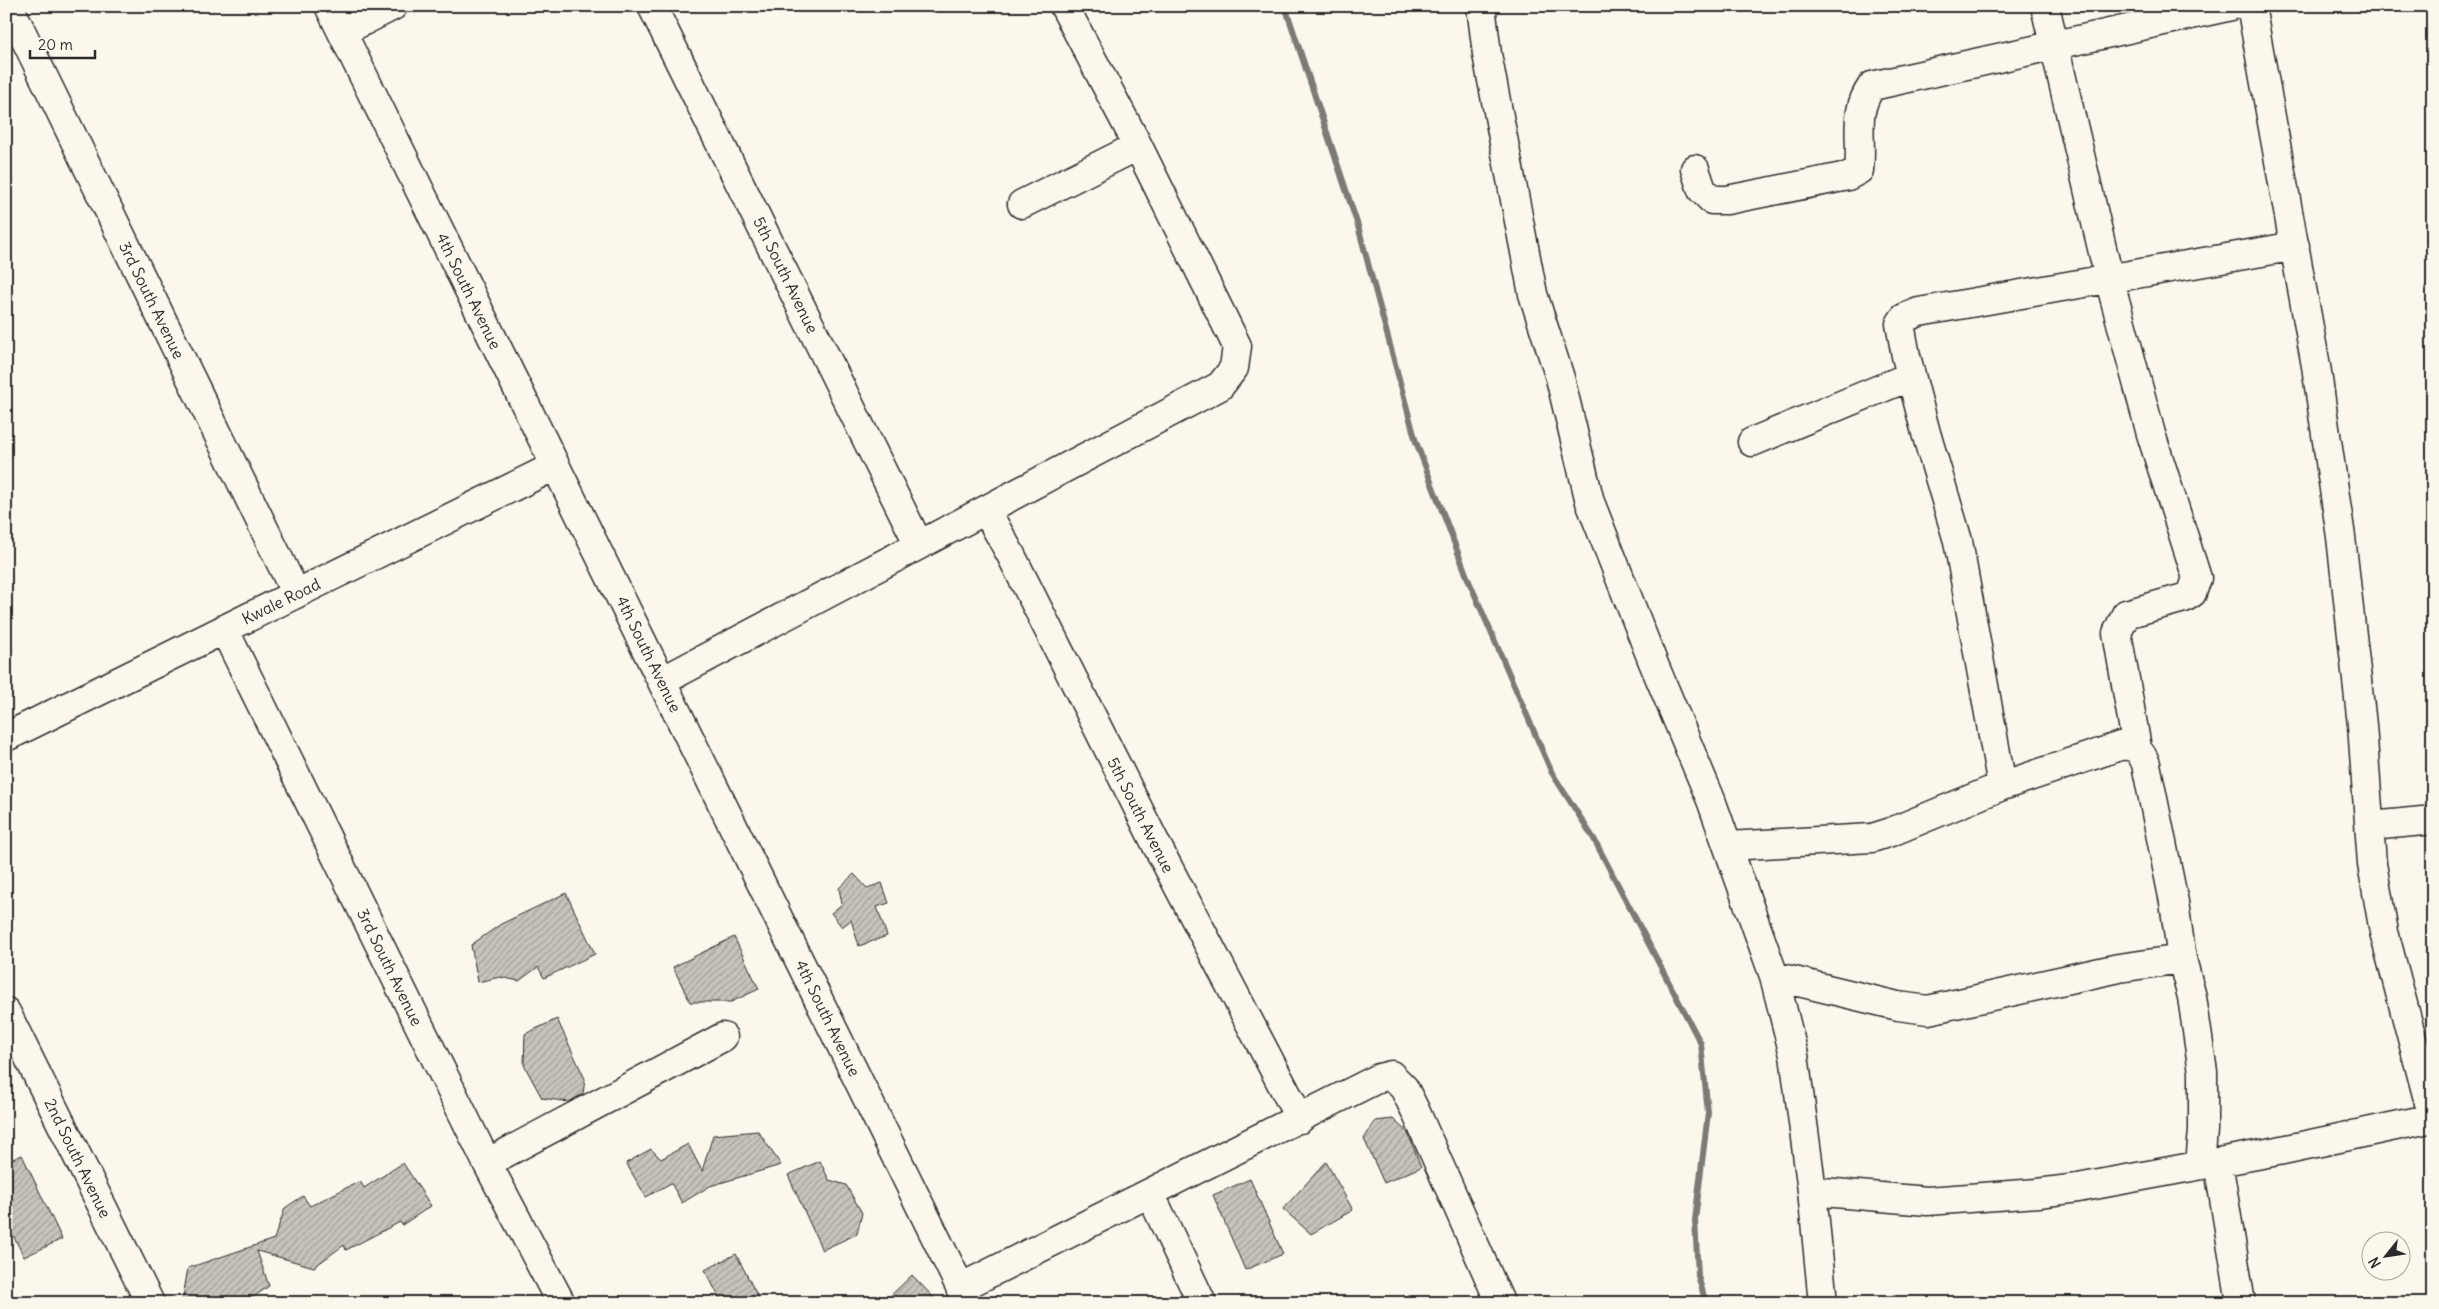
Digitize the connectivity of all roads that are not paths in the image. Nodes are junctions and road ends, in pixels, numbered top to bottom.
1 (9, 6) edge
2 (329, 6) edge
3 (393, 6) edge
4 (1064, 6) edge
5 (1481, 6) edge
6 (2045, 6) edge
7 (2231, 6) edge
8 (2251, 6) edge
9 (661, 9) edge
10 (342, 32) junction
11 (2054, 47) junction
12 (1136, 143) junction
13 (1695, 169) dead end
14 (1022, 204) dead end
15 (2295, 246) junction
16 (2109, 278) junction
17 (1911, 376) junction
18 (1752, 442) dead end
19 (555, 466) junction
20 (986, 510) junction
21 (919, 544) junction
22 (296, 594) junction
23 (224, 629) junction
24 (662, 681) junction
25 (6, 736) edge
26 (2136, 748) junction
27 (2002, 786) junction
28 (2433, 820) edge
29 (2371, 826) junction
30 (1728, 846) junction
31 (2182, 959) junction
32 (1774, 976) junction
33 (6, 1012) edge
34 (723, 1037) dead end
35 (1300, 1118) junction
36 (2433, 1118) edge
37 (487, 1163) junction
38 (2209, 1163) junction
39 (1812, 1191) junction
40 (1150, 1193) junction
41 (964, 1295) edge
42 (1499, 1300) dead end
43 (556, 1301) edge
44 (150, 1303) edge
45 (1202, 1303) edge
46 (1823, 1303) edge
47 (2241, 1303) edge

1 - 22 street, 3rd South Avenue
2 - 10 street, 4th South Avenue
3 - 10 street
4 - 12 street
5 - 30 street
6 - 11 street
7 - 11 street
8 - 15 street
9 - 21 street, 5th South Avenue
10 - 19 street, 4th South Avenue
11 - 13 street
11 - 16 street
12 - 14 street
12 - 20 street
15 - 16 street
15 - 29 street
16 - 17 street
16 - 26 street
17 - 18 street
17 - 27 street
19 - 22 street, Kwale Road
19 - 24 street, 4th South Avenue
20 - 21 street
20 - 35 street, 5th South Avenue
21 - 24 street
22 - 23 street, Kwale Road
23 - 25 street, Kwale Road
23 - 37 street, 3rd South Avenue
24 - 41 street, 4th South Avenue
26 - 27 street
26 - 31 street
27 - 30 street
28 - 29 street
29 - 36 street
30 - 32 street
31 - 32 street
31 - 38 street
32 - 39 street
33 - 44 street, 2nd South Avenue
34 - 37 street
35 - 40 street
35 - 42 street
36 - 38 street
37 - 43 street, 3rd South Avenue
38 - 39 street
38 - 47 street
39 - 46 street
40 - 41 street
40 - 45 street

